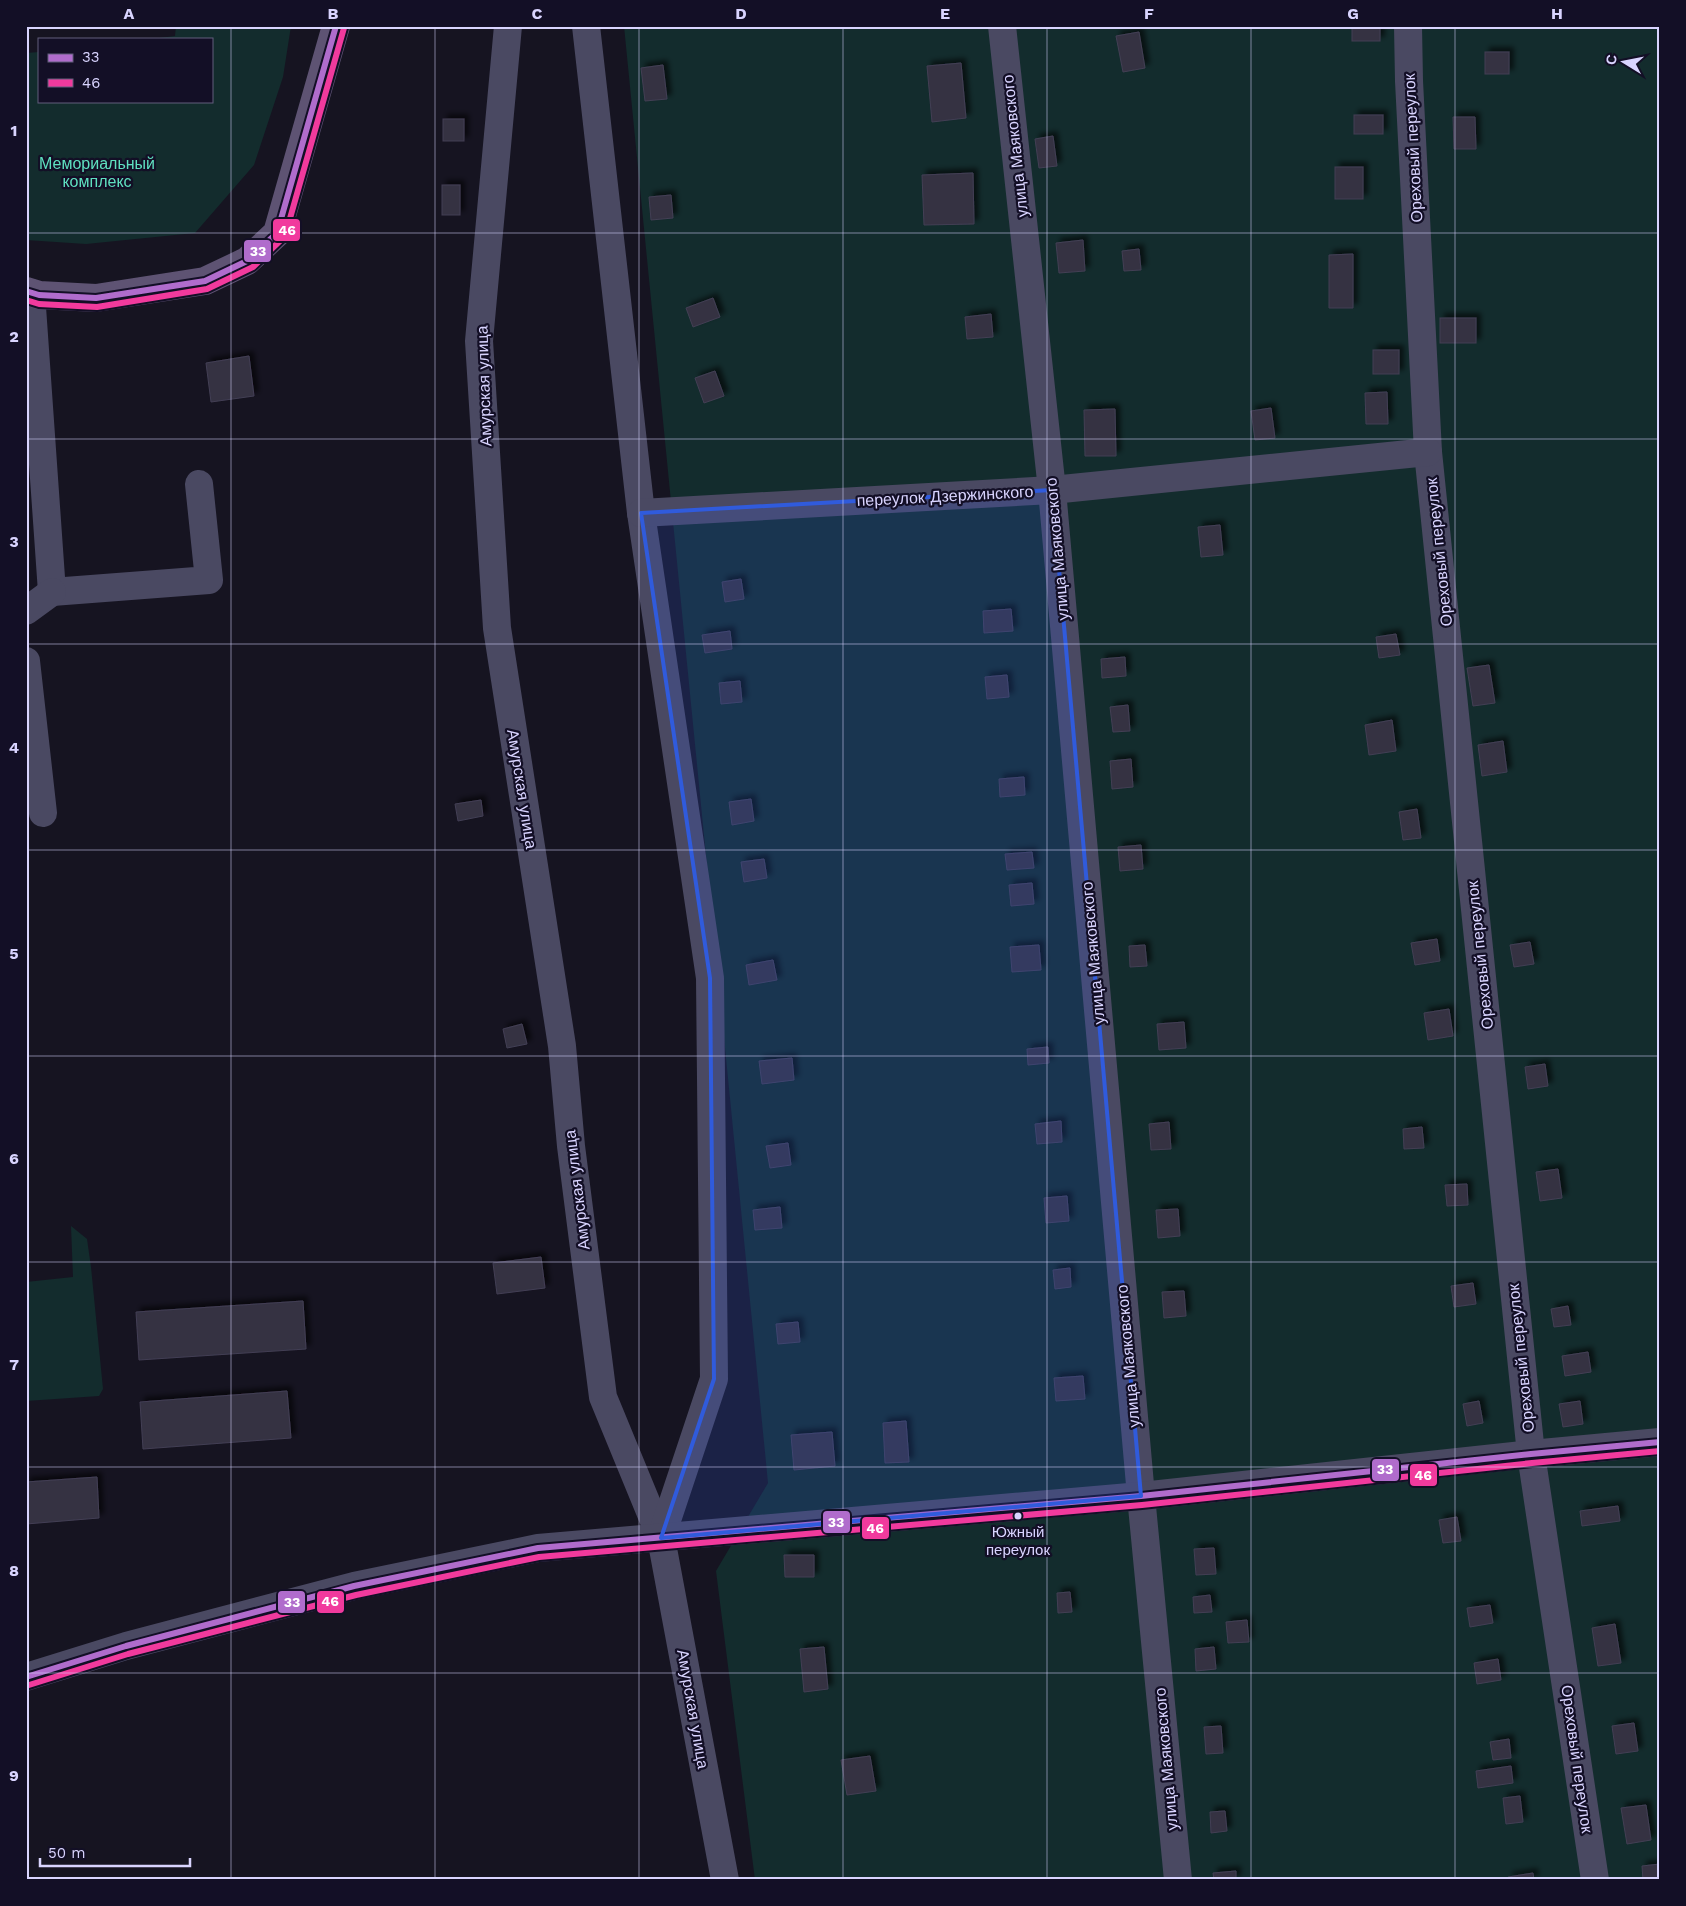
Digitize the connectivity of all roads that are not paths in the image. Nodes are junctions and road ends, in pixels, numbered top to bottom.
1 (336, 26) edge
2 (508, 26) edge
3 (586, 26) edge
4 (1002, 26) edge
5 (1408, 26) edge
6 (29, 292) edge
7 (1428, 452) junction
8 (199, 484) dead end
9 (1052, 490) junction
10 (641, 512) junction
11 (52, 592) junction
12 (26, 611) edge
13 (26, 661) edge
14 (43, 814) dead end
15 (1660, 1442) edge
16 (1531, 1454) junction
17 (1141, 1496) junction
18 (661, 1538) junction
19 (26, 1677) edge
20 (725, 1880) edge
21 (1178, 1880) edge
22 (1595, 1880) edge

1 - 6 main road
2 - 18 street, Амурская улица
3 - 10 street, Амурская улица
4 - 9 street, улица Маяковского
5 - 7 street, Ореховый переулок
6 - 11 street
7 - 9 street, переулок Дзержинского
7 - 16 street, Ореховый переулок
8 - 11 street
9 - 10 street, переулок Дзержинского
9 - 17 street, улица Маяковского
10 - 18 street, Амурская улица
11 - 12 street
13 - 14 street
15 - 16 street
16 - 17 street
16 - 22 street, Ореховый переулок
17 - 18 street
17 - 21 street, улица Маяковского
18 - 19 street
18 - 20 street, Амурская улица

